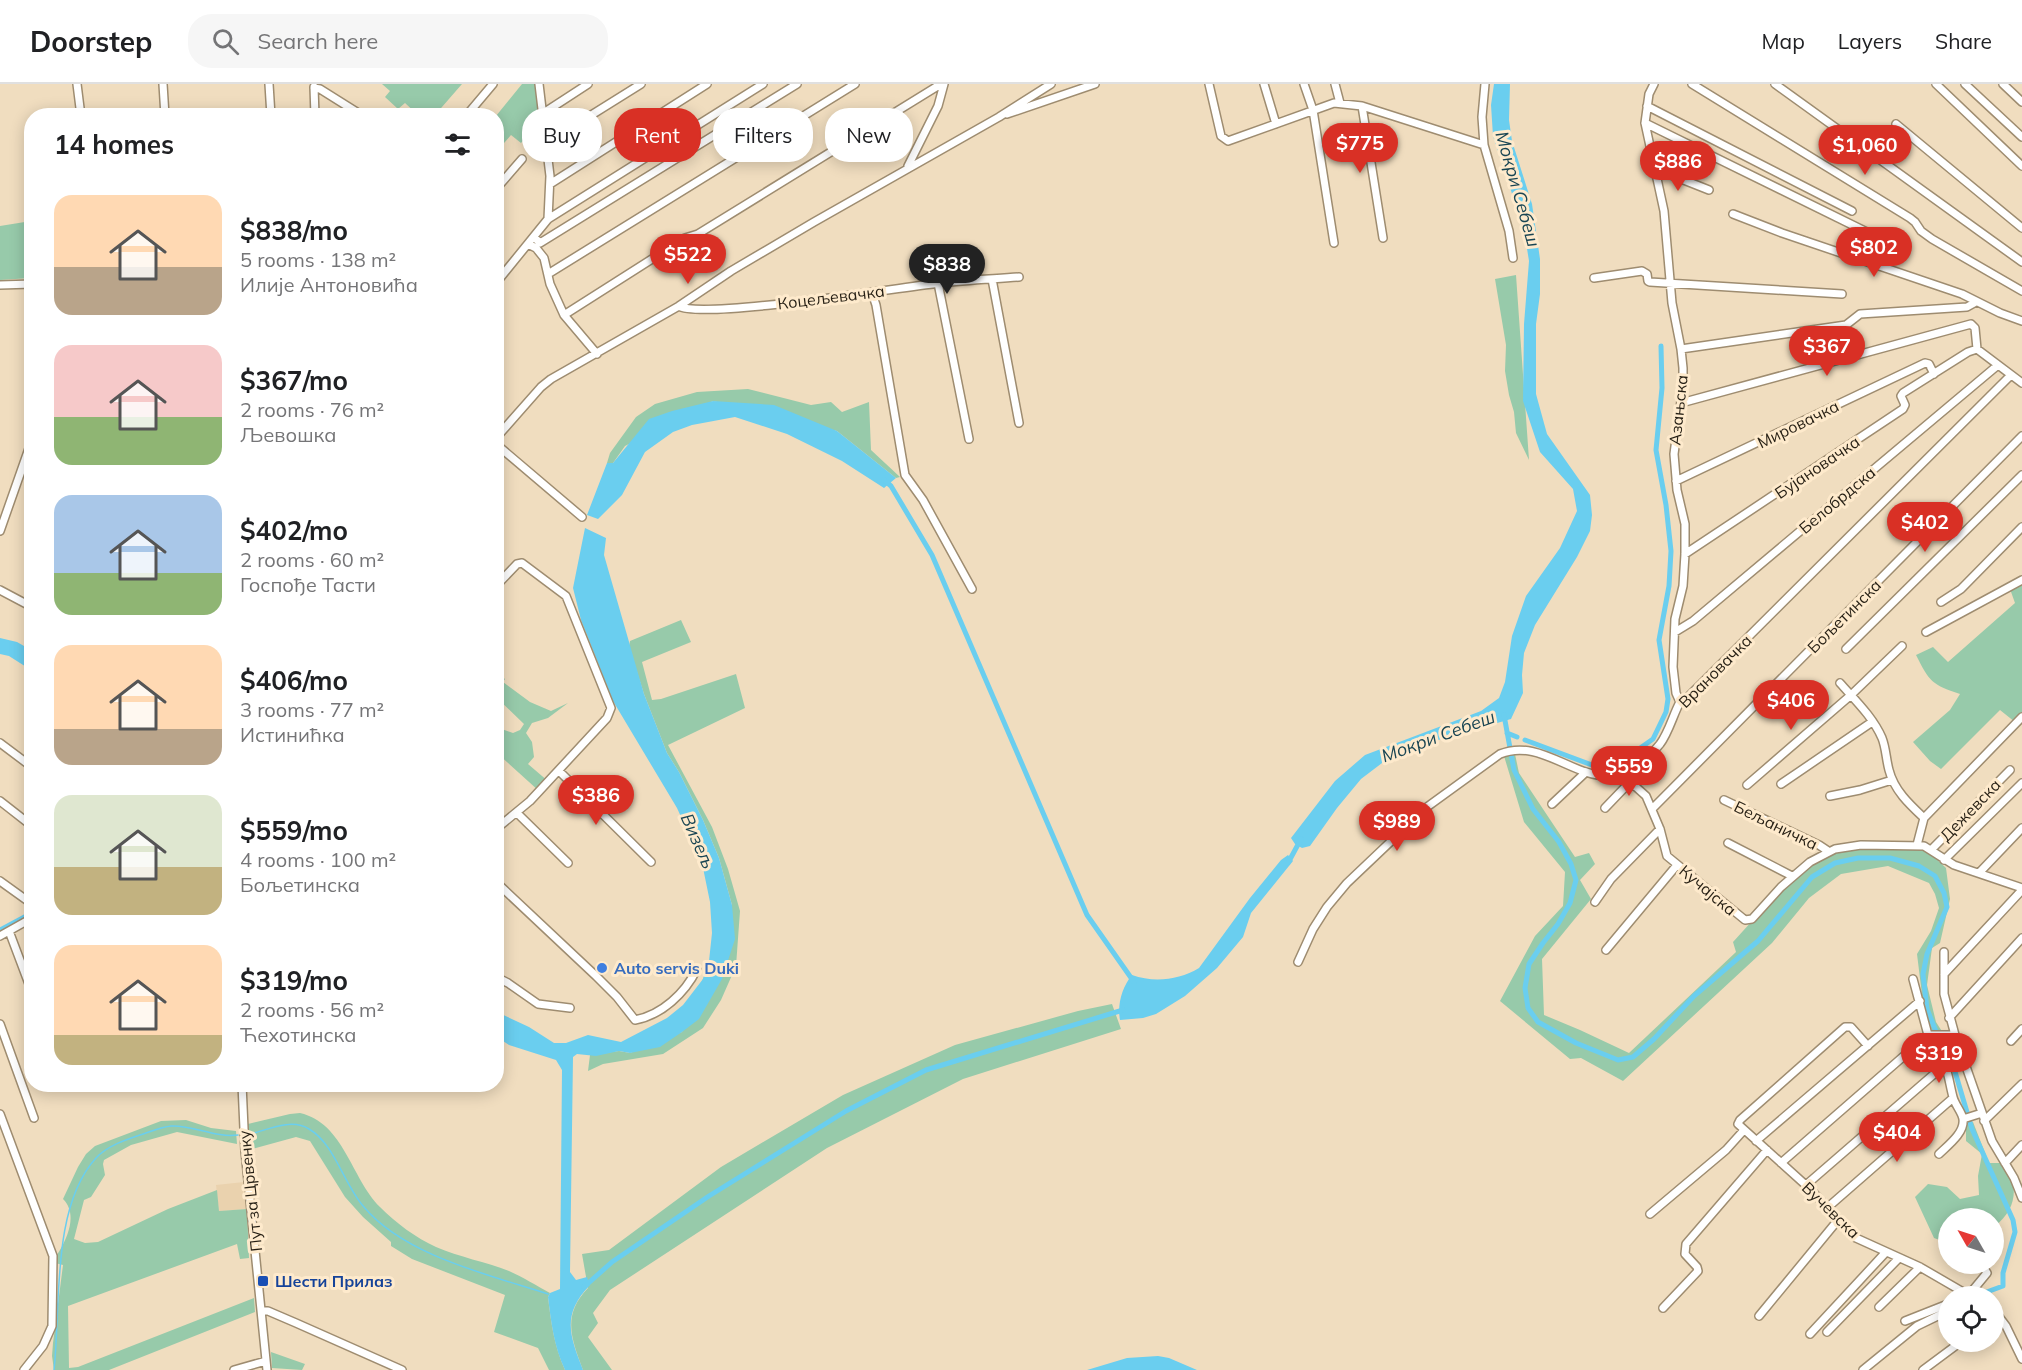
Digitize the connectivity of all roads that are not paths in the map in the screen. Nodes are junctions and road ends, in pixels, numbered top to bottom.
1 (76, 84) edge
2 (163, 84) edge
3 (270, 84) edge
4 (493, 84) edge
5 (538, 84) edge
6 (588, 84) edge
7 (641, 84) edge
8 (707, 84) edge
9 (763, 84) edge
10 (797, 84) edge
11 (855, 84) edge
12 (943, 84) edge
13 (1051, 84) edge
14 (1095, 84) edge
15 (1209, 84) edge
16 (1264, 84) edge
17 (1304, 84) edge
18 (1335, 84) edge
19 (1485, 84) edge
20 (1654, 84) edge
21 (1692, 84) edge
22 (1775, 84) edge
23 (1936, 84) edge
24 (1965, 84) edge
25 (2003, 84) edge
26 (314, 86) edge
27 (2022, 102) edge
28 (1341, 103) junction
29 (1362, 106) junction
30 (1647, 106) junction
31 (80, 108) edge
32 (164, 108) edge
33 (271, 108) edge
34 (315, 108) edge
35 (350, 108) edge
36 (473, 108) edge
37 (541, 108) edge
38 (551, 108) edge
39 (602, 108) edge
40 (1313, 111) junction
41 (999, 117) junction
42 (1645, 123) junction
43 (1276, 124) junction
44 (1896, 124) dead end
45 (2022, 137) edge
46 (1484, 145) junction
47 (522, 159) dead end
48 (547, 162) edge
49 (908, 166) junction
50 (2022, 166) edge
51 (1656, 169) junction
52 (504, 180) edge
53 (550, 183) junction
54 (1709, 190) dead end
55 (1852, 211) dead end
56 (1733, 214) dead end
57 (548, 219) junction
58 (2022, 228) edge
59 (534, 237) junction
60 (1383, 238) dead end
61 (1334, 243) dead end
62 (528, 244) junction
63 (538, 246) junction
64 (1513, 258) dead end
65 (2022, 262) edge
66 (1877, 266) junction
67 (504, 273) edge
68 (548, 274) junction
69 (1018, 277) dead end
70 (1594, 278) dead end
71 (992, 279) junction
72 (938, 283) junction
73 (24, 284) edge
74 (1670, 284) junction
75 (0, 285) edge
76 (2022, 291) edge
77 (872, 293) junction
78 (1842, 294) dead end
79 (1976, 302) junction
80 (680, 306) junction
81 (564, 315) junction
82 (2022, 321) edge
83 (1681, 348) junction
84 (1977, 349) junction
85 (597, 354) junction
86 (1998, 365) junction
87 (1934, 374) junction
88 (2011, 375) junction
89 (2022, 383) edge
90 (1681, 403) junction
91 (1019, 423) dead end
92 (504, 429) edge
93 (2022, 436) edge
94 (969, 439) dead end
95 (504, 451) edge
96 (24, 463) edge
97 (2022, 475) edge
98 (1676, 482) junction
99 (582, 517) dead end
100 (2022, 528) edge
101 (0, 531) edge
102 (1685, 554) junction
103 (504, 578) edge
104 (2022, 580) edge
105 (972, 589) dead end
106 (0, 590) edge
107 (1941, 602) dead end
108 (24, 603) edge
109 (1675, 632) junction
110 (1926, 632) dead end
111 (1902, 646) dead end
112 (1846, 648) dead end
113 (1840, 683) dead end
114 (1851, 695) junction
115 (1680, 702) junction
116 (2022, 717) edge
117 (1872, 722) junction
118 (0, 743) edge
119 (24, 761) edge
120 (2010, 770) dead end
121 (559, 771) junction
122 (1586, 772) junction
123 (1614, 776) junction
124 (1892, 780) junction
125 (1629, 783) junction
126 (2022, 783) edge
127 (1781, 784) dead end
128 (1747, 785) dead end
129 (1830, 796) dead end
130 (1724, 800) dead end
131 (0, 801) edge
132 (1552, 804) dead end
133 (1605, 808) dead end
134 (1652, 809) junction
135 (517, 813) junction
136 (1924, 818) junction
137 (24, 820) edge
138 (504, 823) edge
139 (2022, 828) edge
140 (1660, 830) junction
141 (1728, 843) dead end
142 (1917, 845) junction
143 (1931, 850) junction
144 (1828, 851) junction
145 (1944, 860) junction
146 (651, 862) dead end
147 (568, 863) dead end
148 (1677, 865) junction
149 (1979, 873) junction
150 (1792, 876) junction
151 (0, 881) edge
152 (2022, 889) edge
153 (504, 890) edge
154 (24, 898) edge
155 (1595, 902) dead end
156 (24, 923) edge
157 (9, 931) junction
158 (0, 936) edge
159 (2022, 938) edge
160 (1606, 950) dead end
161 (1944, 952) dead end
162 (1298, 962) dead end
163 (697, 969) dead end
164 (24, 971) edge
165 (1944, 974) junction
166 (1913, 979) dead end
167 (504, 980) edge
168 (1920, 1001) junction
169 (570, 1008) dead end
170 (1949, 1018) junction
171 (0, 1024) edge
172 (2022, 1029) edge
173 (1928, 1035) junction
174 (1955, 1035) junction
175 (2011, 1041) dead end
176 (1868, 1046) junction
177 (1962, 1057) junction
178 (1945, 1065) junction
179 (2022, 1084) edge
180 (24, 1090) edge
181 (25, 1092) edge
182 (242, 1092) edge
183 (1953, 1098) junction
184 (0, 1114) edge
185 (1983, 1117) junction
186 (34, 1118) dead end
187 (1967, 1118) junction
188 (1744, 1130) junction
189 (1756, 1141) junction
190 (2022, 1145) edge
191 (1767, 1150) junction
192 (1939, 1154) dead end
193 (2005, 1162) junction
194 (1781, 1163) junction
195 (1806, 1185) junction
196 (2022, 1198) edge
197 (1827, 1208) junction
198 (1650, 1214) dead end
199 (1838, 1220) junction
200 (1886, 1251) junction
201 (1899, 1258) junction
202 (1920, 1267) junction
203 (1987, 1274) edge
204 (1952, 1286) edge
205 (1977, 1286) edge
206 (1879, 1307) dead end
207 (1663, 1308) dead end
208 (1938, 1308) edge
209 (262, 1311) junction
210 (1759, 1316) dead end
211 (1938, 1316) edge
212 (1905, 1321) dead end
213 (2004, 1329) edge
214 (1827, 1332) dead end
215 (1810, 1334) dead end
216 (1947, 1352) edge
217 (2022, 1359) edge
218 (266, 1361) junction
219 (24, 1370) edge
220 (234, 1370) edge
221 (267, 1370) edge
222 (402, 1370) edge
223 (1863, 1370) edge
224 (1923, 1370) edge

1 - 31 street
2 - 32 street
3 - 33 street
4 - 36 street
5 - 37 street
6 - 38 street
7 - 39 street
8 - 53 street
9 - 57 street
10 - 63 street
11 - 68 street
12 - 49 street
12 - 81 street
13 - 41 street
14 - 41 street
15 - 43 street
16 - 43 street
17 - 40 street
18 - 28 street
19 - 46 street
20 - 30 street, Азањска
21 - 76 street
22 - 65 street
23 - 50 street
24 - 45 street
25 - 27 street
26 - 34 street
26 - 35 street
28 - 29 street
28 - 40 street
29 - 46 street
29 - 60 street
30 - 42 street, Азањска
30 - 55 street
40 - 43 street
40 - 61 street
41 - 49 street
42 - 51 street, Азањска
42 - 66 street
44 - 58 street
46 - 64 street
47 - 52 street
48 - 53 street
49 - 80 street
51 - 54 street
51 - 74 street, Азањска
53 - 57 street
56 - 66 street
57 - 59 street
59 - 62 street
59 - 63 street
62 - 63 street
62 - 67 street
63 - 68 street
66 - 79 street
68 - 81 street
69 - 71 street, Коцељевачка
70 - 74 street
71 - 72 street, Коцељевачка
71 - 91 street
72 - 77 street, Коцељевачка
72 - 94 street
73 - 75 street
74 - 78 street
74 - 83 street, Азањска
77 - 80 street, Коцељевачка
77 - 105 street
79 - 82 street
79 - 83 street
80 - 85 street
81 - 85 street
83 - 90 street, Азањска
84 - 86 street
84 - 87 street
84 - 90 street
85 - 92 street
86 - 88 street
86 - 109 street, Белобрдска
87 - 98 street, Мировачка
87 - 102 street, Бујановачка
88 - 89 street
88 - 115 street, Врановачка
90 - 98 street, Азањска
93 - 134 street, Бољетинска
95 - 99 street
96 - 101 street
97 - 112 street
98 - 102 street, Азањска
100 - 107 street
102 - 109 street, Азањска
103 - 121 street
104 - 110 street
106 - 108 street
109 - 115 street, Азањска
111 - 114 street
113 - 114 street
114 - 117 street
114 - 128 street
115 - 123 street, Врановачка
116 - 136 street
117 - 124 street
117 - 127 street
118 - 119 street
120 - 143 street, Дежевска
121 - 135 street
121 - 146 street
122 - 123 street
122 - 132 street
122 - 162 street
123 - 125 street
124 - 129 street
124 - 136 street
125 - 133 street
125 - 134 street
126 - 145 street
130 - 144 street, Бељаничка
131 - 137 street
134 - 140 street, Кучајска
135 - 138 street
135 - 147 street
136 - 142 street
139 - 149 street
140 - 148 street, Кучајска
140 - 155 street
141 - 150 street
142 - 143 street, Кучајска
142 - 144 street, Кучајска
143 - 145 street, Кучајска
144 - 150 street, Кучајска
145 - 149 street, Кучајска
148 - 150 street, Кучајска
148 - 160 street
149 - 152 street, Кучајска
151 - 154 street
152 - 165 street
153 - 163 street
156 - 157 street
157 - 158 street
157 - 164 street
159 - 170 street
161 - 165 street
165 - 170 street
166 - 168 street
167 - 169 street
168 - 173 street
168 - 176 street
170 - 174 street
171 - 180 street
172 - 175 street
173 - 174 street
173 - 194 street
174 - 177 street
176 - 188 street, Вучевска
176 - 189 street
177 - 178 street
177 - 185 street
178 - 183 street
178 - 195 street
179 - 185 street
181 - 186 street
182 - 209 street, Пут за Црвенку
183 - 187 street
183 - 197 street
184 - 219 street
185 - 187 street
185 - 193 street
187 - 192 street
188 - 189 street, Вучевска
188 - 198 street
189 - 191 street, Вучевска
190 - 193 street
191 - 194 street, Вучевска
191 - 207 street
193 - 196 street
194 - 195 street, Вучевска
195 - 197 street, Вучевска
197 - 199 street, Вучевска
199 - 200 street, Вучевска
199 - 210 street
200 - 201 street, Вучевска
200 - 215 street
201 - 202 street, Вучевска
201 - 214 street
202 - 204 street, Вучевска
202 - 206 street
203 - 205 street, Вучевска
208 - 212 street
209 - 218 street, Пут за Црвенку
209 - 222 street
211 - 223 street
213 - 217 street
216 - 224 street
218 - 220 street
218 - 221 street, Пут за Црвенку

